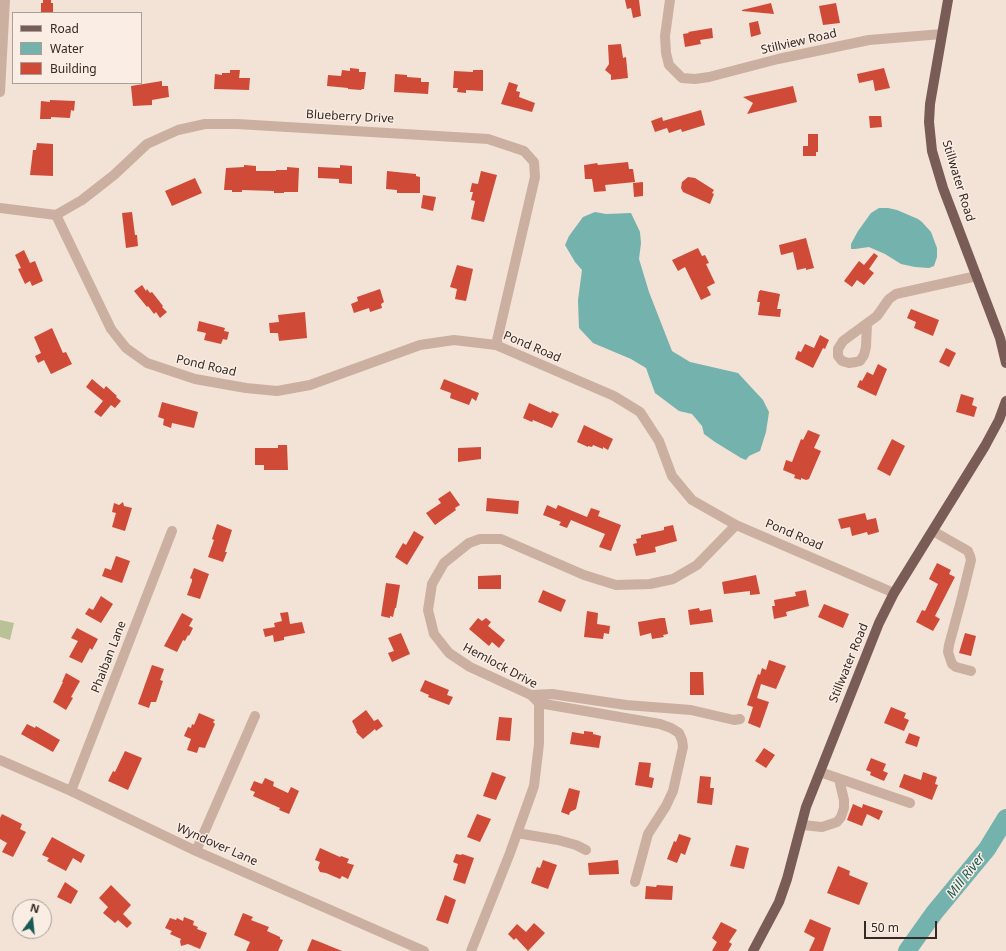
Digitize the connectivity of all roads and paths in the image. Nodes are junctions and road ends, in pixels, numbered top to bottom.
1 (5, 0) edge
2 (670, 0) edge
3 (948, 0) edge
4 (942, 34) junction
5 (0, 92) edge
6 (0, 208) edge
7 (56, 215) junction
8 (977, 276) junction
9 (867, 324) dead end
10 (496, 345) junction
11 (1006, 363) edge
12 (1006, 402) edge
13 (736, 525) junction
14 (172, 531) dead end
15 (932, 531) junction
16 (894, 592) junction
17 (971, 671) dead end
18 (531, 695) junction
19 (540, 703) junction
20 (255, 716) dead end
21 (740, 719) dead end
22 (0, 760) edge
23 (820, 772) junction
24 (839, 779) junction
25 (71, 791) junction
26 (910, 803) dead end
27 (802, 825) junction
28 (517, 834) junction
29 (586, 850) dead end
30 (196, 851) junction
31 (635, 882) dead end
32 (424, 951) edge
33 (471, 951) edge
34 (753, 951) edge

1 - 5 street
2 - 4 street, Stillview Road
3 - 4 main road, Stillwater Road
4 - 8 main road, Stillwater Road
6 - 7 street
7 - 10 street, Pond Road
7 - 10 street, Blueberry Drive
8 - 9 street
8 - 11 main road, Stillwater Road
10 - 13 street, Pond Road
12 - 15 main road, Stillwater Road
13 - 16 street, Pond Road
13 - 18 street, Hemlock Drive
14 - 25 street, Phaiban Lane
15 - 16 main road, Stillwater Road
15 - 17 street
16 - 23 main road, Stillwater Road
18 - 19 street, Hemlock Drive
18 - 21 street
19 - 28 street, Hemlock Drive
19 - 31 street
20 - 30 street
22 - 25 street, Wyndover Lane
23 - 24 street
23 - 27 main road, Stillwater Road
24 - 26 street
24 - 27 street
25 - 30 street, Wyndover Lane
27 - 34 main road, Stillwater Road
28 - 29 street
28 - 33 street, Hemlock Drive
30 - 32 street, Wyndover Lane

